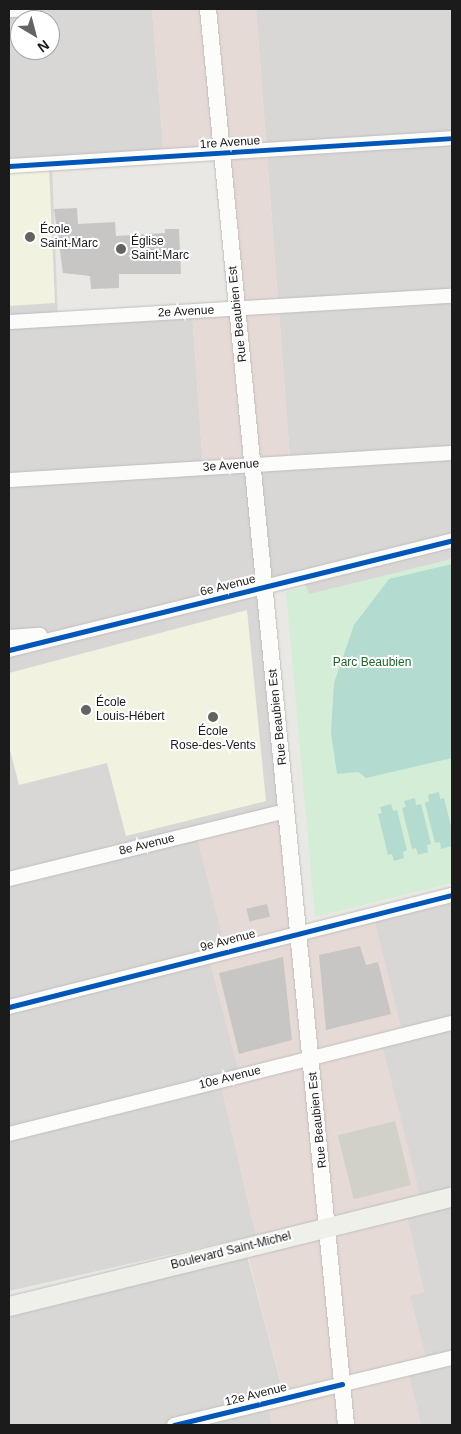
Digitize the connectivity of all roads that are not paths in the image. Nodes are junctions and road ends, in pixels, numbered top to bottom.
1 (33, 9) edge
2 (208, 9) edge
3 (9, 10) edge
4 (452, 138) edge
5 (222, 153) junction
6 (9, 166) edge
7 (452, 296) edge
8 (237, 309) junction
9 (9, 322) edge
10 (452, 453) edge
11 (252, 465) junction
12 (9, 480) edge
13 (452, 540) edge
14 (264, 588) junction
15 (64, 634) junction
16 (9, 637) edge
17 (9, 650) edge
18 (286, 811) junction
19 (9, 879) edge
20 (452, 895) edge
21 (300, 933) junction
22 (9, 1007) edge
23 (452, 1023) edge
24 (312, 1057) junction
25 (9, 1134) edge
26 (452, 1196) edge
27 (329, 1227) junction
28 (9, 1306) edge
29 (452, 1358) edge
30 (342, 1384) junction
31 (174, 1425) edge
32 (346, 1425) edge

1 - 3 street
2 - 5 street, Rue Beaubien Est
4 - 5 street, 1re Avenue
5 - 6 street, 1re Avenue
5 - 8 street, Rue Beaubien Est
7 - 8 street, 2e Avenue
8 - 9 street, 2e Avenue
8 - 11 street, Rue Beaubien Est
10 - 11 street, 3e Avenue
11 - 12 street, 3e Avenue
11 - 14 street, Rue Beaubien Est
13 - 14 street, 6e Avenue
14 - 15 street, 6e Avenue
14 - 18 street, Rue Beaubien Est
15 - 16 street
15 - 17 street, 6e Avenue
18 - 19 street, 8e Avenue
18 - 21 street, Rue Beaubien Est
20 - 21 street, 9e Avenue
21 - 22 street, 9e Avenue
21 - 24 street, Rue Beaubien Est
23 - 24 street, 10e Avenue
24 - 25 street, 10e Avenue
24 - 27 street, Rue Beaubien Est
26 - 27 main road, Boulevard Saint-Michel
27 - 28 main road, Boulevard Saint-Michel
27 - 30 street, Rue Beaubien Est
29 - 30 street, 12e Avenue
30 - 31 street, 12e Avenue
30 - 32 street, Rue Beaubien Est

